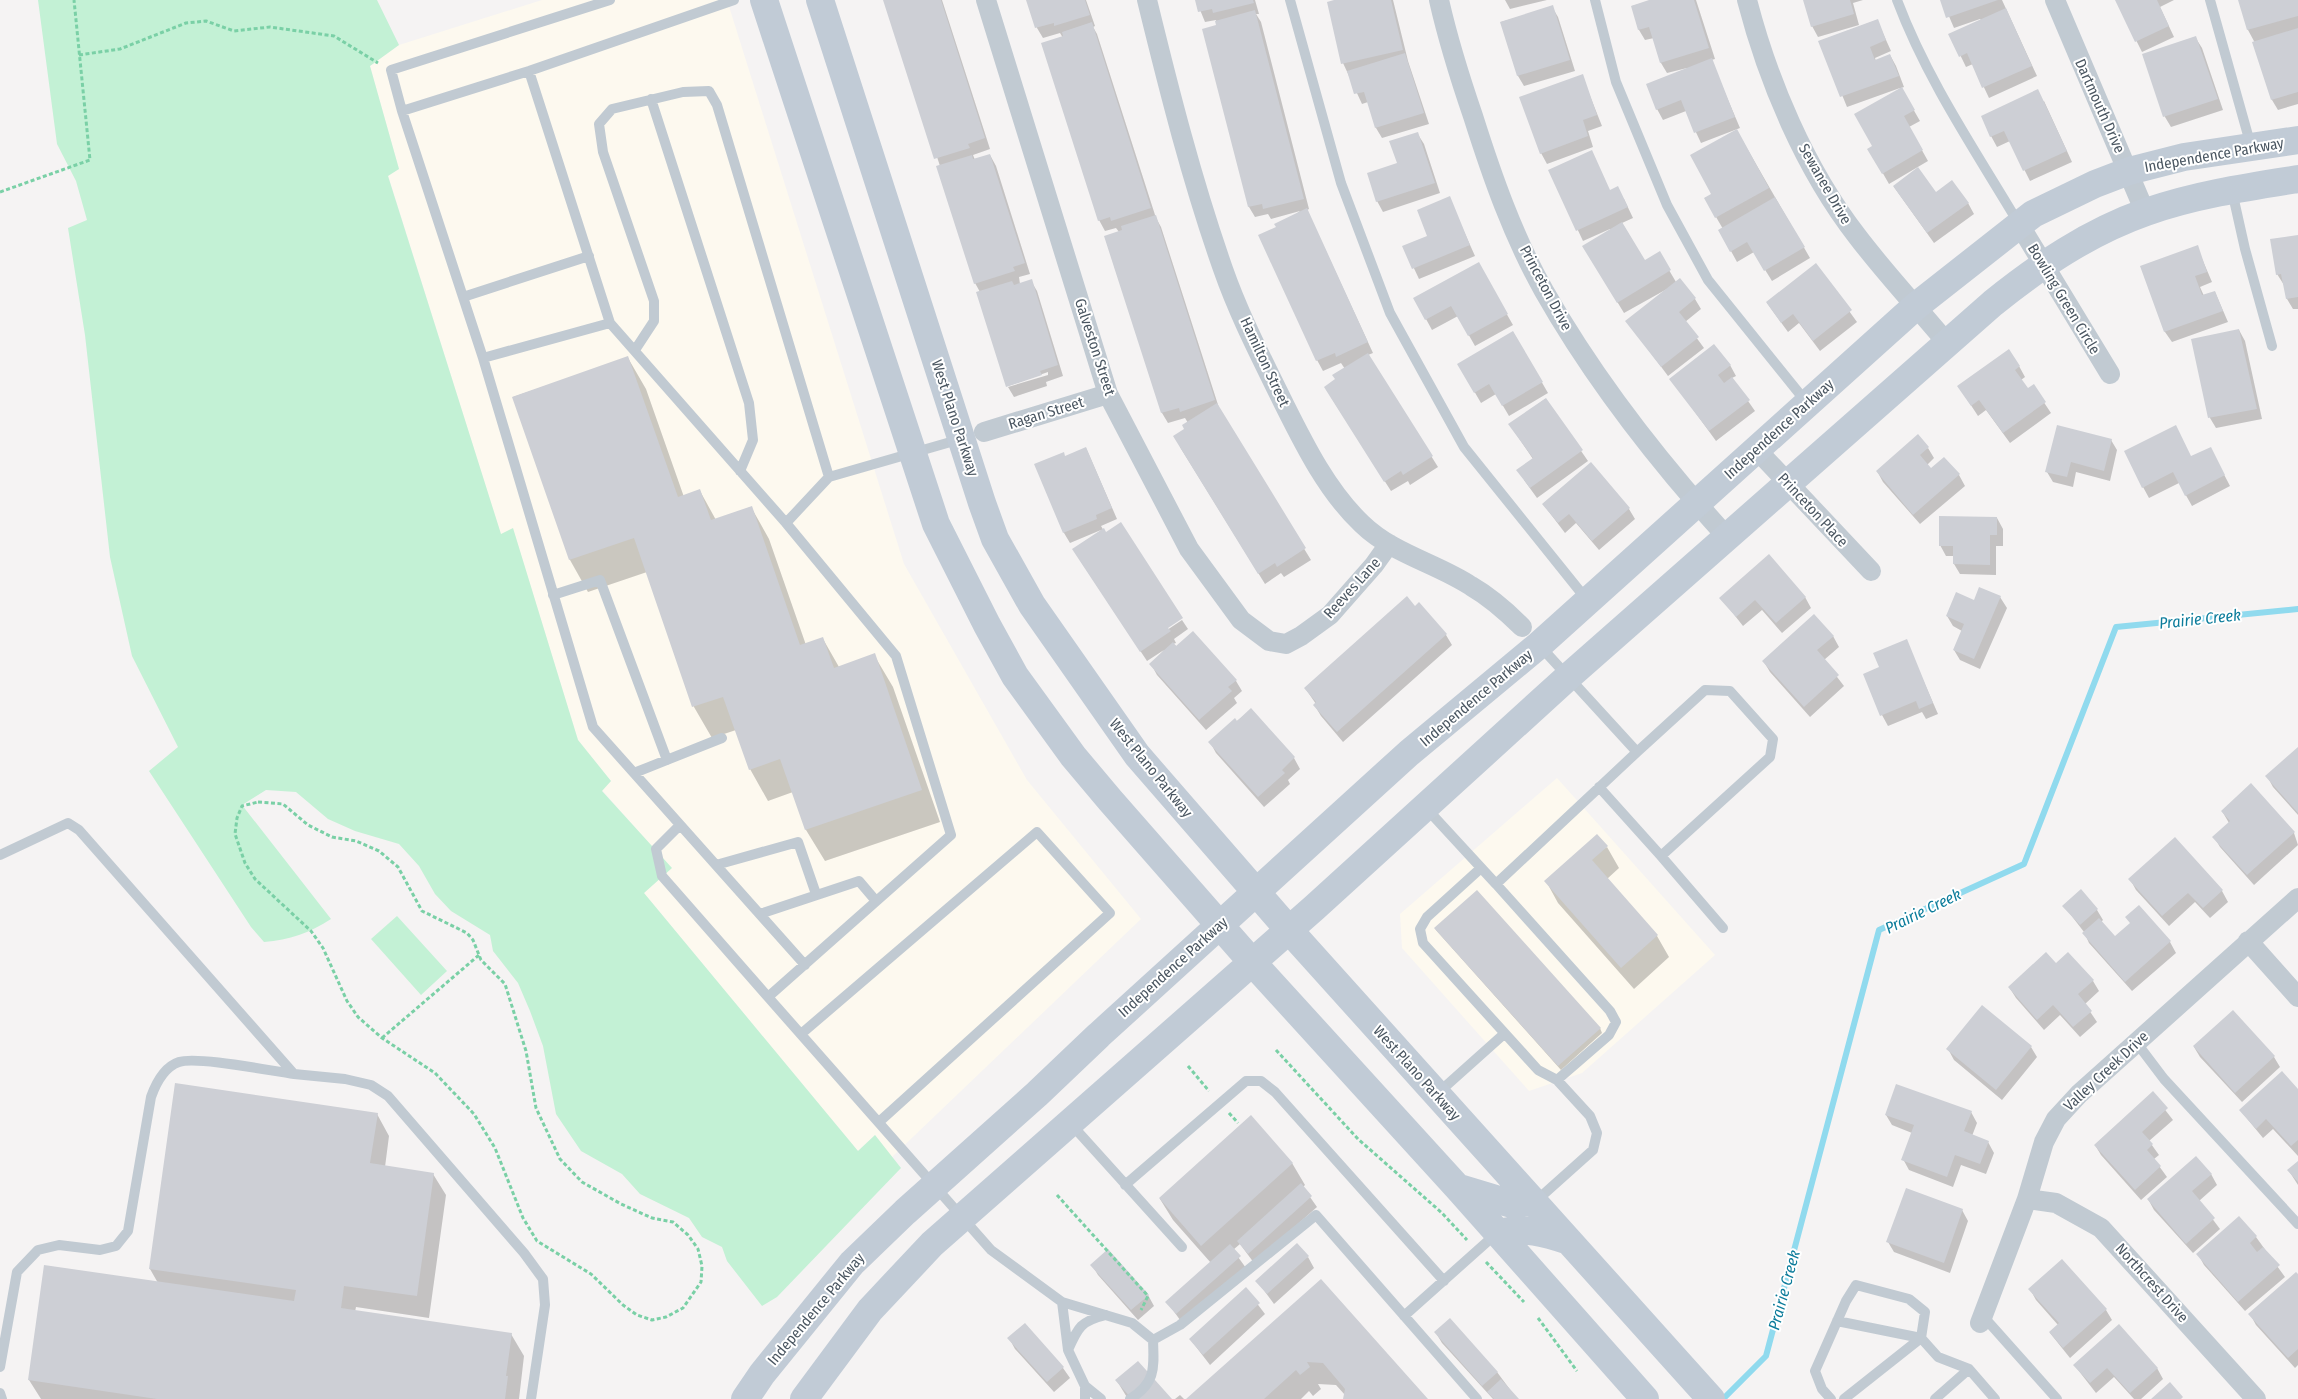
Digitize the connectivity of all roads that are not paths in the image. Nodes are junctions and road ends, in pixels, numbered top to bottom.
1 (610, 0) edge
2 (734, 0) edge
3 (764, 0) edge
4 (820, 0) edge
5 (986, 0) edge
6 (1147, 0) edge
7 (1290, 0) edge
8 (1439, 0) edge
9 (1595, 0) edge
10 (1747, 0) edge
11 (1897, 0) edge
12 (2055, 0) edge
13 (2210, 0) edge
14 (529, 71) junction
15 (652, 100) junction
16 (402, 111) junction
17 (2298, 140) edge
18 (2251, 147) junction
19 (2129, 171) junction
20 (2298, 179) edge
21 (2231, 190) junction
22 (2145, 212) junction
23 (2019, 224) junction
24 (589, 256) junction
25 (2042, 264) junction
26 (463, 297) junction
27 (1916, 306) junction
28 (610, 323) junction
29 (1947, 344) junction
30 (2272, 346) dead end
31 (634, 350) junction
32 (483, 358) junction
33 (2110, 374) dead end
34 (1108, 394) junction
35 (1807, 403) junction
36 (973, 436) junction
37 (1756, 449) junction
38 (913, 452) junction
39 (740, 470) junction
40 (829, 477) junction
41 (1788, 484) junction
42 (1698, 504) junction
43 (786, 523) junction
44 (1727, 537) junction
45 (1389, 544) junction
46 (1871, 571) dead end
47 (553, 595) junction
48 (1588, 601) junction
49 (1530, 636) junction
50 (1286, 644) joint
51 (1568, 677) junction
52 (722, 738) dead end
53 (1637, 752) junction
54 (667, 760) junction
55 (634, 773) junction
56 (1599, 787) junction
57 (1426, 808) junction
58 (680, 825) junction
59 (0, 854) edge
60 (1661, 856) junction
61 (716, 865) junction
62 (1481, 868) junction
63 (1496, 884) junction
64 (1256, 892) junction
65 (816, 894) junction
66 (2298, 898) edge
67 (876, 901) junction
68 (760, 914) junction
69 (1219, 925) junction
70 (1723, 928) dead end
71 (1289, 930) junction
72 (2248, 941) junction
73 (1252, 962) junction
74 (805, 965) junction
75 (768, 997) junction
76 (2298, 998) edge
77 (801, 1034) junction
78 (1504, 1034) junction
79 (2136, 1042) junction
80 (294, 1074) junction
81 (1556, 1080) junction
82 (1436, 1095) junction
83 (879, 1122) junction
84 (1068, 1122) junction
85 (1125, 1185) junction
86 (936, 1186) junction
87 (1458, 1188) junction
88 (2028, 1199) junction
89 (1534, 1202) junction
90 (962, 1217) junction
91 (2298, 1224) edge
92 (1498, 1233) junction
93 (1569, 1241) junction
94 (1182, 1247) dead end
95 (1444, 1281) junction
96 (1062, 1302) junction
97 (1106, 1315) junction
98 (1404, 1316) junction
99 (1837, 1320) junction
100 (1981, 1320) joint
101 (1921, 1338) junction
102 (1153, 1340) junction
103 (1068, 1350) junction
104 (0, 1367) edge
105 (1969, 1369) junction
106 (1085, 1386) junction
107 (1703, 1390) edge
108 (0, 1393) edge
109 (2, 1399) edge
110 (531, 1399) edge
111 (745, 1399) edge
112 (804, 1399) edge
113 (1084, 1399) edge
114 (1101, 1399) edge
115 (1130, 1399) edge
116 (1477, 1399) edge
117 (1645, 1399) edge
118 (1831, 1399) edge
119 (1844, 1399) edge
120 (1935, 1399) edge
121 (1995, 1399) edge
122 (2057, 1399) edge
123 (2256, 1399) edge

1 - 16 lane
2 - 14 lane
3 - 38 main road
4 - 36 main road, West Plano Parkway
5 - 34 street, Galveston Street
6 - 45 street, Hamilton Street
7 - 48 lane
8 - 42 street, Princeton Drive
9 - 35 lane
10 - 27 street, Sewanee Drive
11 - 23 lane
12 - 19 street, Dartmouth Drive
13 - 18 lane
14 - 16 lane
14 - 24 lane
15 - 31 lane
15 - 39 lane
15 - 40 lane
16 - 26 lane
17 - 18 main road, Independence Parkway
18 - 19 main road, Independence Parkway
19 - 22 street, Dartmouth Drive
19 - 23 main road, Independence Parkway
20 - 21 main road
21 - 22 main road
21 - 30 lane
22 - 25 main road
23 - 25 street, Bowling Green Circle
23 - 27 main road, Independence Parkway
24 - 26 lane
24 - 28 lane
25 - 29 main road
25 - 33 street, Bowling Green Circle
26 - 32 lane
27 - 29 street, Sewanee Drive
27 - 35 main road, Independence Parkway
28 - 31 lane
28 - 32 lane
29 - 41 main road
31 - 39 lane
32 - 47 lane
34 - 36 street, Ragan Street
34 - 50 street, Galveston Street
35 - 37 main road, Independence Parkway
36 - 38 lane
36 - 64 main road, West Plano Parkway
37 - 41 street, Princeton Place
37 - 42 main road, Independence Parkway
38 - 40 lane
38 - 69 main road
39 - 43 lane
40 - 43 lane
41 - 44 main road
41 - 46 street, Princeton Place
42 - 44 street, Princeton Drive
42 - 48 main road, Independence Parkway
43 - 67 lane
44 - 51 main road
45 - 49 street, Hamilton Street
45 - 50 street, Reeves Lane
47 - 54 lane
47 - 55 lane
48 - 49 main road, Independence Parkway
49 - 51 lane
49 - 64 main road, Independence Parkway
51 - 53 lane
51 - 57 main road
52 - 54 lane
53 - 56 lane
53 - 60 lane
54 - 55 lane
55 - 58 lane
56 - 60 lane
56 - 63 lane
57 - 62 lane
57 - 71 main road
58 - 61 lane
58 - 75 lane
59 - 80 lane
60 - 70 lane
61 - 65 lane
61 - 68 lane
62 - 63 lane
62 - 78 lane
63 - 81 lane
64 - 69 main road, Independence Parkway
64 - 71 main road, West Plano Parkway
65 - 67 lane
65 - 68 lane
66 - 72 street, Valley Creek Drive
67 - 74 lane
68 - 74 lane
69 - 73 main road
69 - 86 main road, Independence Parkway
71 - 73 main road
71 - 82 main road, West Plano Parkway
72 - 76 street
72 - 79 street, Valley Creek Drive
73 - 84 main road
73 - 87 main road
74 - 75 lane
75 - 77 lane
77 - 83 lane
77 - 83 lane
78 - 81 lane
78 - 82 lane
79 - 88 street, Valley Creek Drive
79 - 91 lane
80 - 104 lane
80 - 110 lane
81 - 89 lane
82 - 89 main road, West Plano Parkway
83 - 86 lane
84 - 85 lane
84 - 90 main road
85 - 94 lane
85 - 95 lane
86 - 90 lane
86 - 111 main road, Independence Parkway
87 - 89 main road
87 - 92 main road
88 - 100 street, Valley Creek Drive
88 - 123 street, Northcrest Drive
89 - 93 main road, West Plano Parkway
90 - 96 lane
90 - 112 main road
92 - 93 main road
92 - 95 lane
92 - 117 main road
93 - 107 main road, West Plano Parkway
95 - 98 lane
96 - 97 lane
96 - 103 lane
97 - 102 lane
97 - 103 lane
98 - 102 lane
98 - 116 lane
99 - 101 lane
99 - 101 lane
99 - 118 lane
100 - 122 lane
101 - 105 lane
101 - 119 lane
102 - 115 lane
103 - 106 lane
105 - 120 lane
105 - 121 lane
106 - 113 lane
106 - 114 lane
108 - 109 lane

